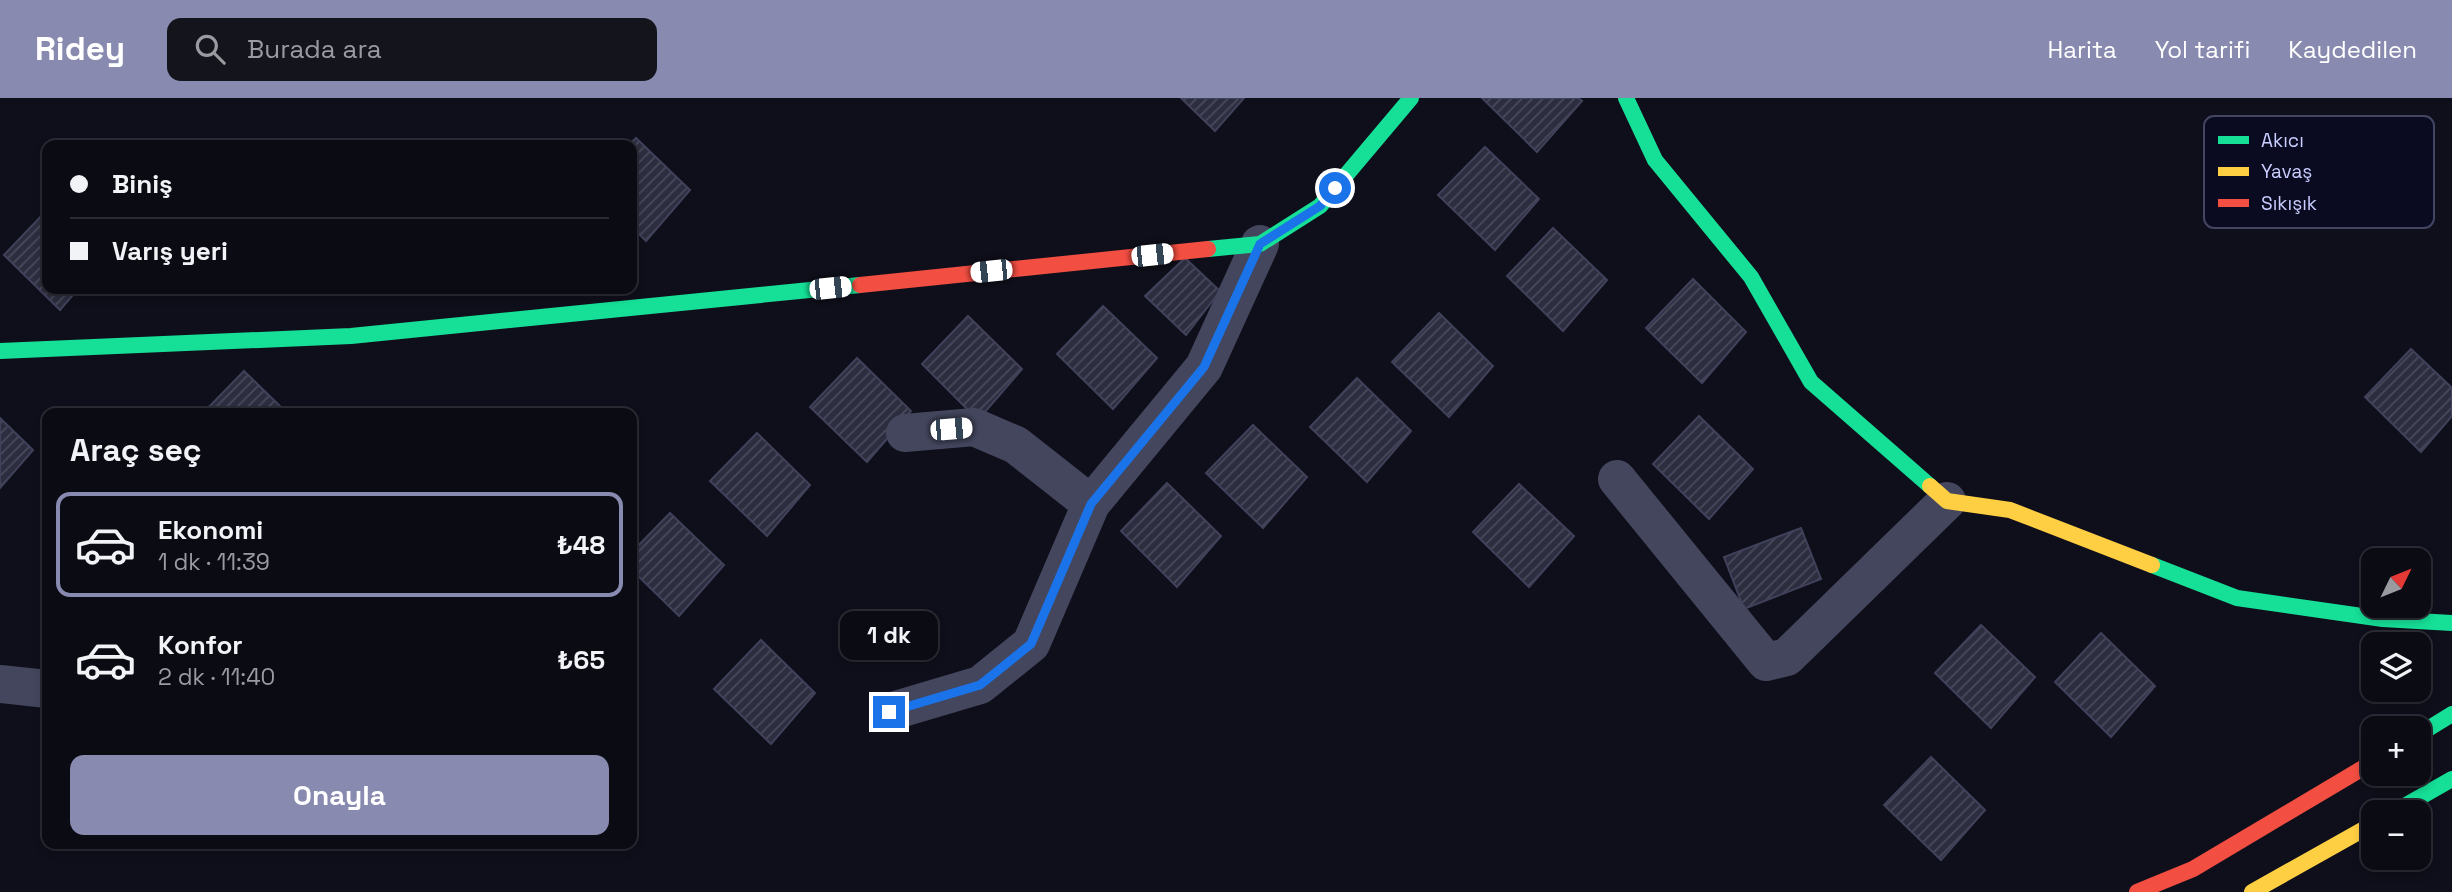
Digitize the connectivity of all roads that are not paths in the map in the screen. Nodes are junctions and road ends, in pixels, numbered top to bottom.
1 (1411, 98) edge
2 (1626, 98) edge
3 (1260, 244) junction
4 (0, 351) edge
5 (905, 433) dead end
6 (1617, 479) dead end
7 (1947, 501) junction
8 (1091, 504) junction
9 (2452, 623) edge
10 (0, 684) edge
11 (42, 688) edge
12 (889, 712) dead end
13 (2452, 714) edge
14 (2431, 727) edge
15 (2361, 769) edge
16 (2452, 779) edge
17 (2415, 800) edge
18 (2361, 831) edge
19 (2137, 892) edge
20 (2252, 892) edge

1 - 3 main road
2 - 7 main road
3 - 4 main road
3 - 8 street
5 - 8 street
6 - 7 street
7 - 9 main road
8 - 12 street
10 - 11 street
13 - 14 main road
15 - 19 main road
16 - 17 main road
18 - 20 main road

